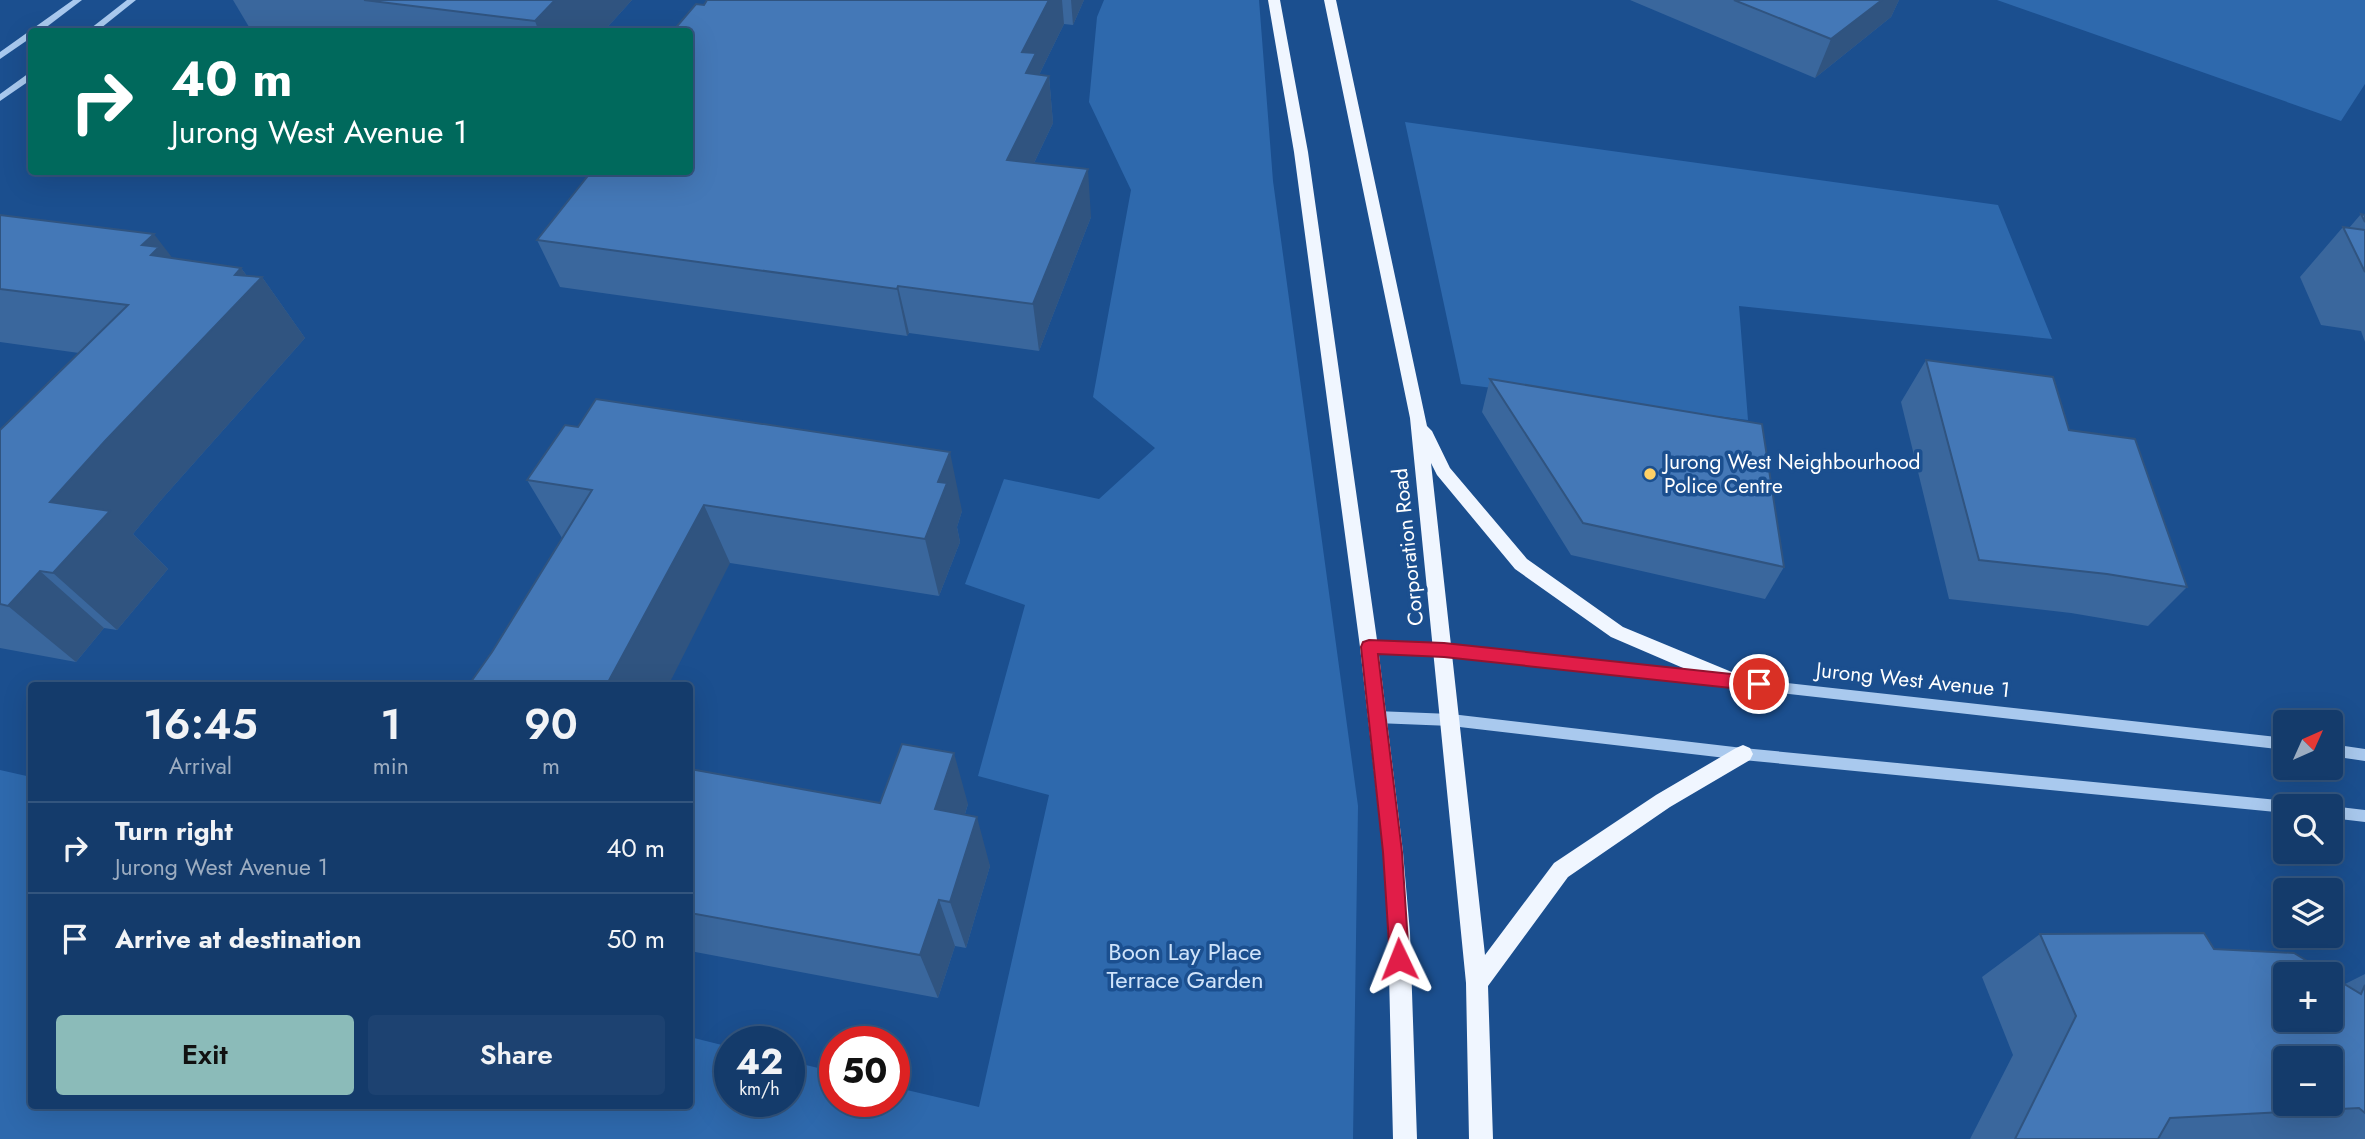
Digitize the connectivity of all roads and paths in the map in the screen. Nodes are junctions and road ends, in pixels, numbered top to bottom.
1 (78, 0) edge
2 (132, 0) edge
3 (1274, 0) edge
4 (1330, 0) edge
5 (39, 28) edge
6 (95, 28) edge
7 (28, 36) edge
8 (0, 56) edge
9 (28, 78) edge
10 (0, 98) edge
11 (1418, 418) junction
12 (1369, 647) junction
13 (1444, 650) junction
14 (1732, 681) junction
15 (1376, 717) junction
16 (1451, 720) junction
17 (2273, 743) edge
18 (2343, 752) edge
19 (1743, 754) junction
20 (2365, 755) edge
21 (2273, 806) edge
22 (2343, 813) edge
23 (2365, 816) edge
24 (1477, 983) junction
25 (1405, 1139) edge
26 (1481, 1139) edge

1 - 5 street
2 - 6 street
3 - 12 main road
4 - 11 main road, Corporation Road
7 - 8 street
9 - 10 street
11 - 13 main road, Corporation Road
11 - 14 main road
12 - 13 street, Jurong West Avenue 1
12 - 15 main road
13 - 14 street, Jurong West Avenue 1
13 - 16 main road, Corporation Road
14 - 17 street, Jurong West Avenue 1
15 - 16 street
15 - 25 main road
16 - 19 street
16 - 24 main road, Corporation Road
18 - 20 street
19 - 21 street
19 - 24 main road
22 - 23 street
24 - 26 main road, Corporation Road

